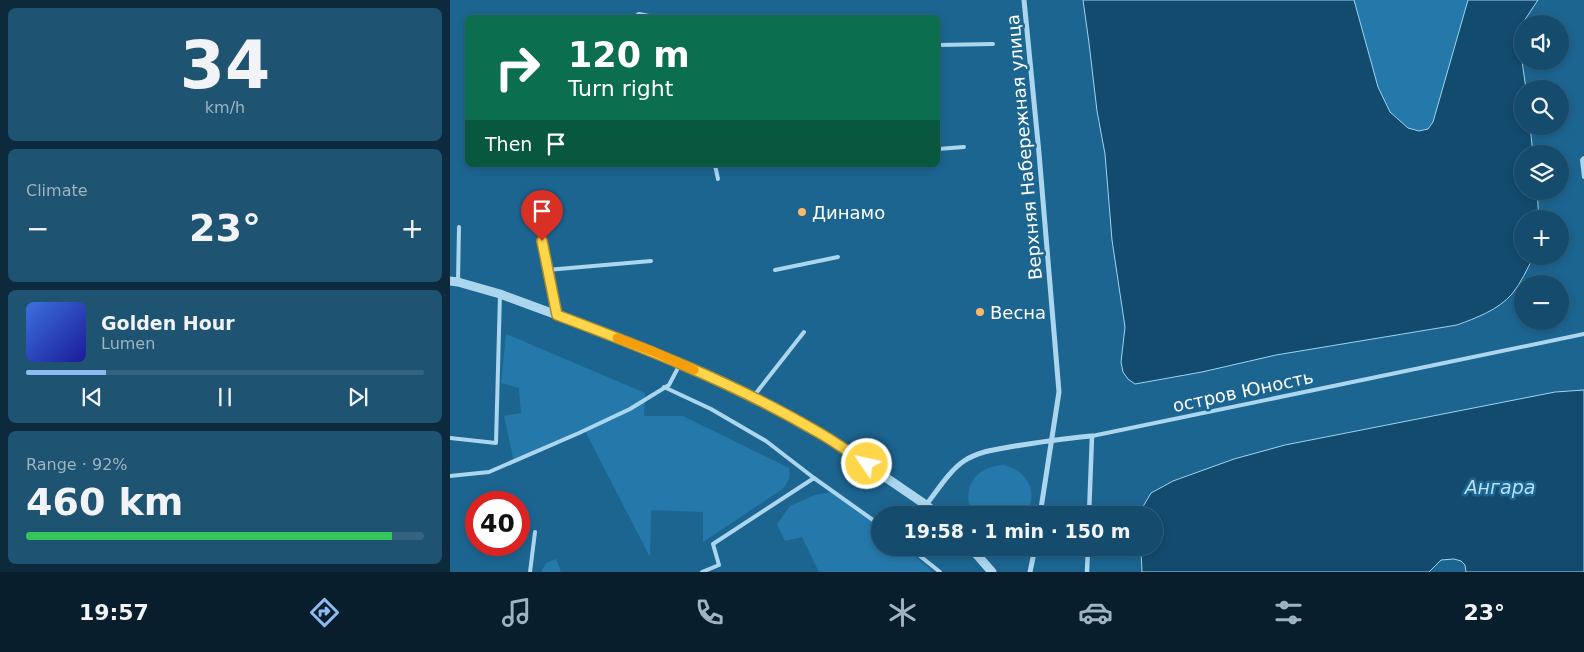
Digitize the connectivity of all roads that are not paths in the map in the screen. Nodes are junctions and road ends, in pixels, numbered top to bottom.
1 (1024, 0) edge
2 (993, 44) dead end
3 (940, 45) edge
4 (964, 147) dead end
5 (940, 149) edge
6 (1584, 158) edge
7 (715, 167) edge
8 (1584, 177) edge
9 (718, 179) dead end
10 (459, 227) dead end
11 (539, 227) dead end
12 (838, 257) dead end
13 (651, 261) dead end
14 (547, 270) junction
15 (776, 270) dead end
16 (454, 282) edge
17 (500, 294) junction
18 (557, 315) junction
19 (804, 332) dead end
20 (1584, 334) edge
21 (680, 363) junction
22 (664, 387) junction
23 (753, 397) junction
24 (1092, 436) junction
25 (450, 438) edge
26 (1051, 440) junction
27 (450, 476) edge
28 (814, 478) junction
29 (926, 504) joint
30 (1041, 506) edge
31 (1089, 506) edge
32 (871, 519) edge
33 (535, 532) dead end
34 (920, 556) edge
35 (978, 556) edge
36 (1033, 556) edge
37 (1088, 556) edge
38 (530, 572) edge
39 (702, 572) edge
40 (940, 572) edge
41 (992, 572) edge
42 (1030, 572) edge
43 (1087, 572) edge

1 - 26 street, Верхняя Набережная улица
2 - 3 lane
4 - 5 lane
6 - 8 lane
7 - 9 lane
10 - 16 lane
11 - 14 lane
12 - 15 lane
13 - 14 lane
14 - 18 lane
16 - 17 street
17 - 18 street
17 - 25 lane
18 - 21 street
19 - 23 lane
20 - 24 lane, остров Юность
21 - 22 lane
21 - 23 street
22 - 27 lane
22 - 28 lane
23 - 29 street
24 - 26 street, остров Юность
24 - 31 street
26 - 29 street, остров Юность
26 - 30 street, Верхняя Набережная улица
28 - 32 lane
28 - 39 lane
33 - 38 lane
34 - 40 lane
35 - 41 street
36 - 42 street
37 - 43 street

